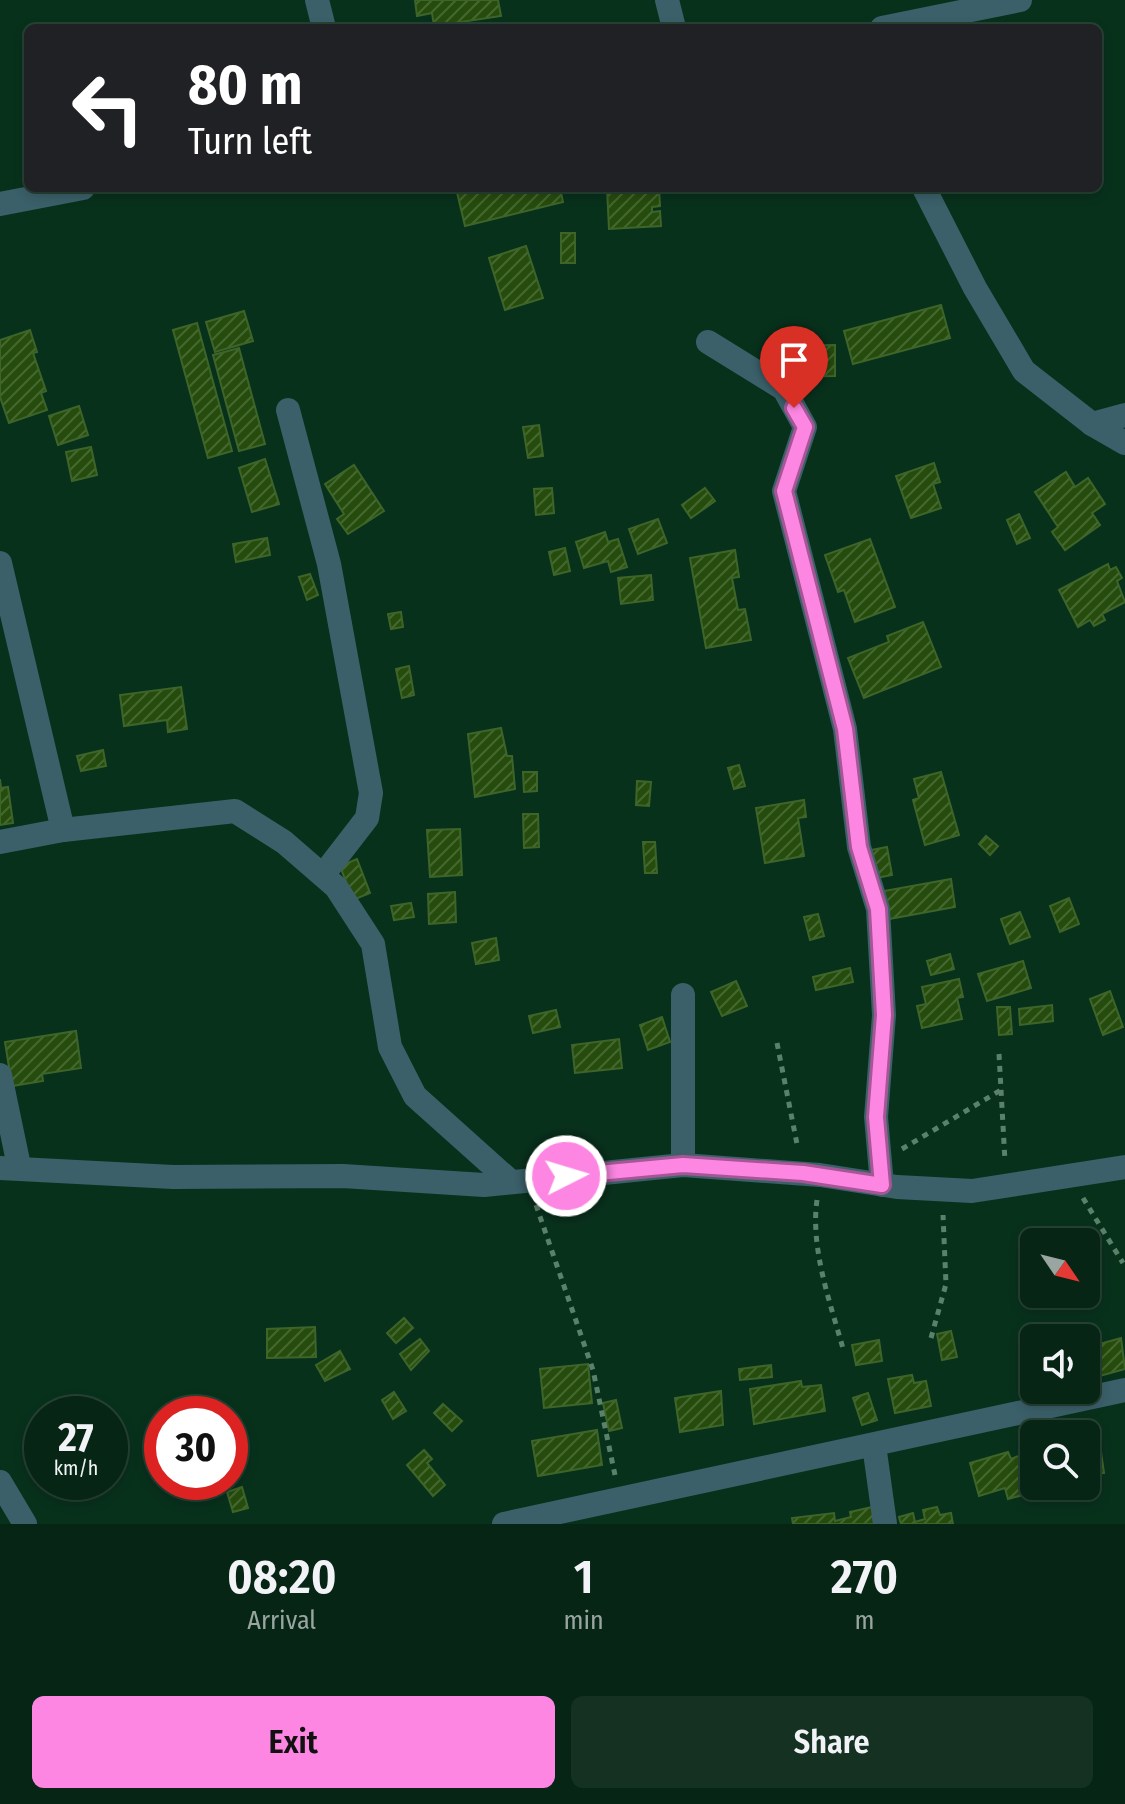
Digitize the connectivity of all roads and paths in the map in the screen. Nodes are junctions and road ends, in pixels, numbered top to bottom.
1 (317, 0) edge
2 (667, 0) edge
3 (1020, 0) edge
4 (323, 24) edge
5 (673, 24) edge
6 (902, 24) edge
7 (62, 192) edge
8 (926, 192) edge
9 (0, 204) edge
10 (708, 342) dead end
11 (288, 410) dead end
12 (1125, 415) edge
13 (1092, 424) junction
14 (1125, 443) edge
15 (0, 563) edge
16 (63, 830) junction
17 (0, 842) edge
18 (323, 875) junction
19 (683, 995) dead end
20 (777, 1043) dead end
21 (999, 1054) dead end
22 (0, 1075) edge
23 (1001, 1090) junction
24 (683, 1165) junction
25 (10, 1167) edge
26 (1125, 1167) edge
27 (812, 1174) junction
28 (881, 1175) junction
29 (1070, 1177) junction
30 (519, 1181) junction
31 (1007, 1186) junction
32 (942, 1190) junction
33 (1123, 1263) edge
34 (931, 1338) dead end
35 (844, 1352) dead end
36 (1125, 1390) edge
37 (874, 1445) junction
38 (0, 1482) edge
39 (620, 1500) junction
40 (25, 1524) edge
41 (504, 1524) edge
42 (885, 1524) edge

1 - 4 street
2 - 5 street
3 - 6 street
7 - 9 street
8 - 13 street
10 - 28 street
11 - 18 street
12 - 13 street
13 - 14 street
15 - 16 street
16 - 17 street
16 - 18 street
18 - 30 street
19 - 24 street
20 - 27 path
21 - 23 path
22 - 25 street
23 - 28 path
23 - 31 path
24 - 27 street
24 - 30 street
25 - 30 street
26 - 29 street
27 - 28 street
27 - 35 path
28 - 32 street
29 - 31 street
29 - 33 path
30 - 39 path
31 - 32 street
32 - 34 path
36 - 37 street
37 - 39 street
37 - 42 street
38 - 40 street
39 - 41 street

